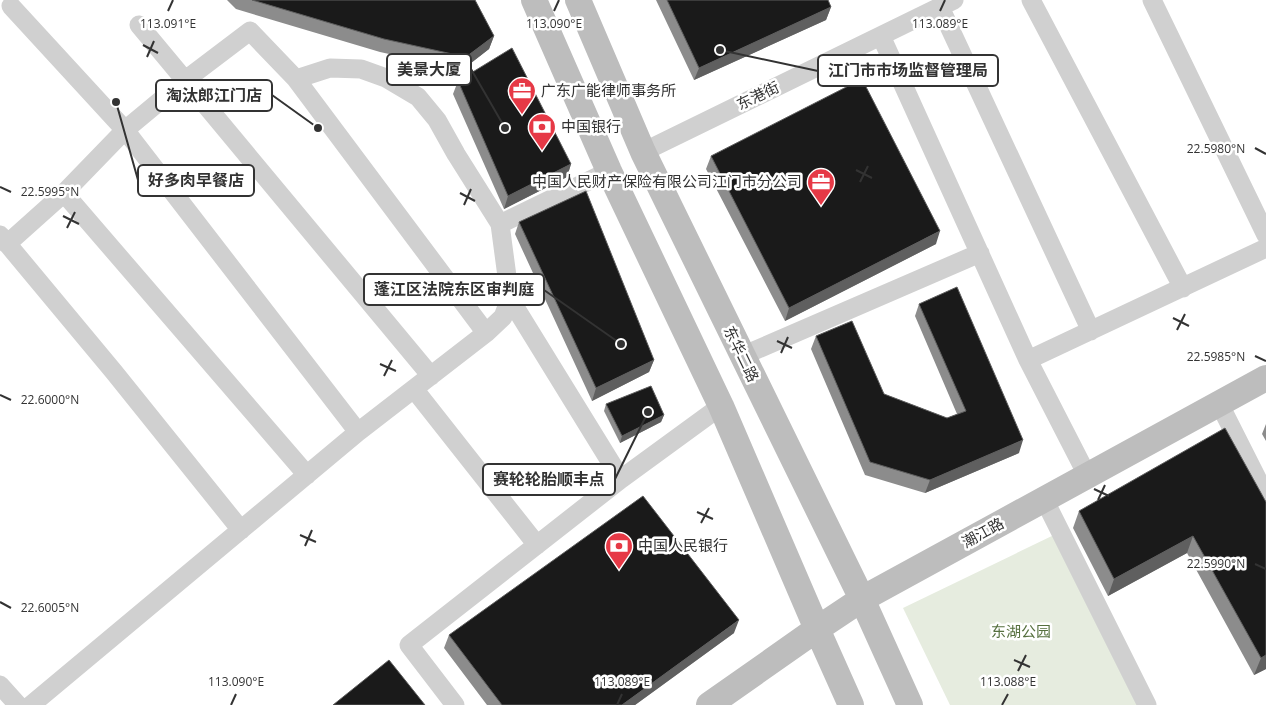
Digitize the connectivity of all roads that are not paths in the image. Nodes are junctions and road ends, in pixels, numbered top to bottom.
1 (534, 0) edge
2 (578, 0) edge
3 (1031, 0) edge
4 (1152, 0) edge
5 (947, 4) edge
6 (9, 7) edge
7 (138, 25) dead end
8 (881, 36) junction
9 (296, 79) junction
10 (184, 80) junction
11 (125, 130) junction
12 (643, 152) junction
13 (609, 171) junction
14 (64, 194) junction
15 (500, 224) junction
16 (1266, 235) edge
17 (4, 240) edge
18 (1266, 248) edge
19 (980, 253) junction
20 (1183, 288) junction
21 (510, 299) junction
22 (1090, 331) junction
23 (486, 333) junction
24 (742, 356) junction
25 (1028, 360) junction
26 (431, 376) junction
27 (1266, 378) edge
28 (414, 389) junction
29 (1219, 403) junction
30 (722, 406) junction
31 (358, 432) junction
32 (307, 475) junction
33 (1087, 476) junction
34 (621, 480) junction
35 (1266, 496) edge
36 (1044, 499) junction
37 (241, 530) junction
38 (537, 545) junction
39 (862, 599) junction
40 (816, 629) junction
41 (0, 686) edge
42 (18, 705) edge
43 (31, 705) edge
44 (455, 705) edge
45 (709, 705) edge
46 (852, 705) edge
47 (910, 705) edge
48 (1148, 705) edge

1 - 13 main road
2 - 12 main road, 东华二路
3 - 20 street
4 - 16 street
5 - 8 street, 东港街
5 - 22 street
6 - 11 street
7 - 10 street
8 - 12 street, 东港街
8 - 19 street
9 - 10 street
9 - 15 street
9 - 23 street
10 - 11 street
10 - 26 street
11 - 14 street
11 - 31 street
12 - 24 main road, 东华二路
13 - 15 street
13 - 30 main road
14 - 17 street
14 - 32 street
15 - 21 street
17 - 37 street
18 - 20 street
19 - 24 street
19 - 25 street
20 - 22 street
21 - 23 street
21 - 34 street
22 - 25 street
23 - 26 street
24 - 39 main road, 东华二路
25 - 33 street
26 - 28 street
27 - 29 main road, 潮江路
28 - 31 street
28 - 38 street
29 - 33 main road, 潮江路
29 - 35 street
30 - 34 street
30 - 40 main road
31 - 32 street
32 - 37 street
33 - 36 main road, 潮江路
34 - 38 street
36 - 39 main road, 潮江路
36 - 48 street
37 - 43 street
38 - 44 street
39 - 40 main road, 潮江路
39 - 47 main road, 东华二路
40 - 45 main road, 潮江路
40 - 46 main road
41 - 42 street

